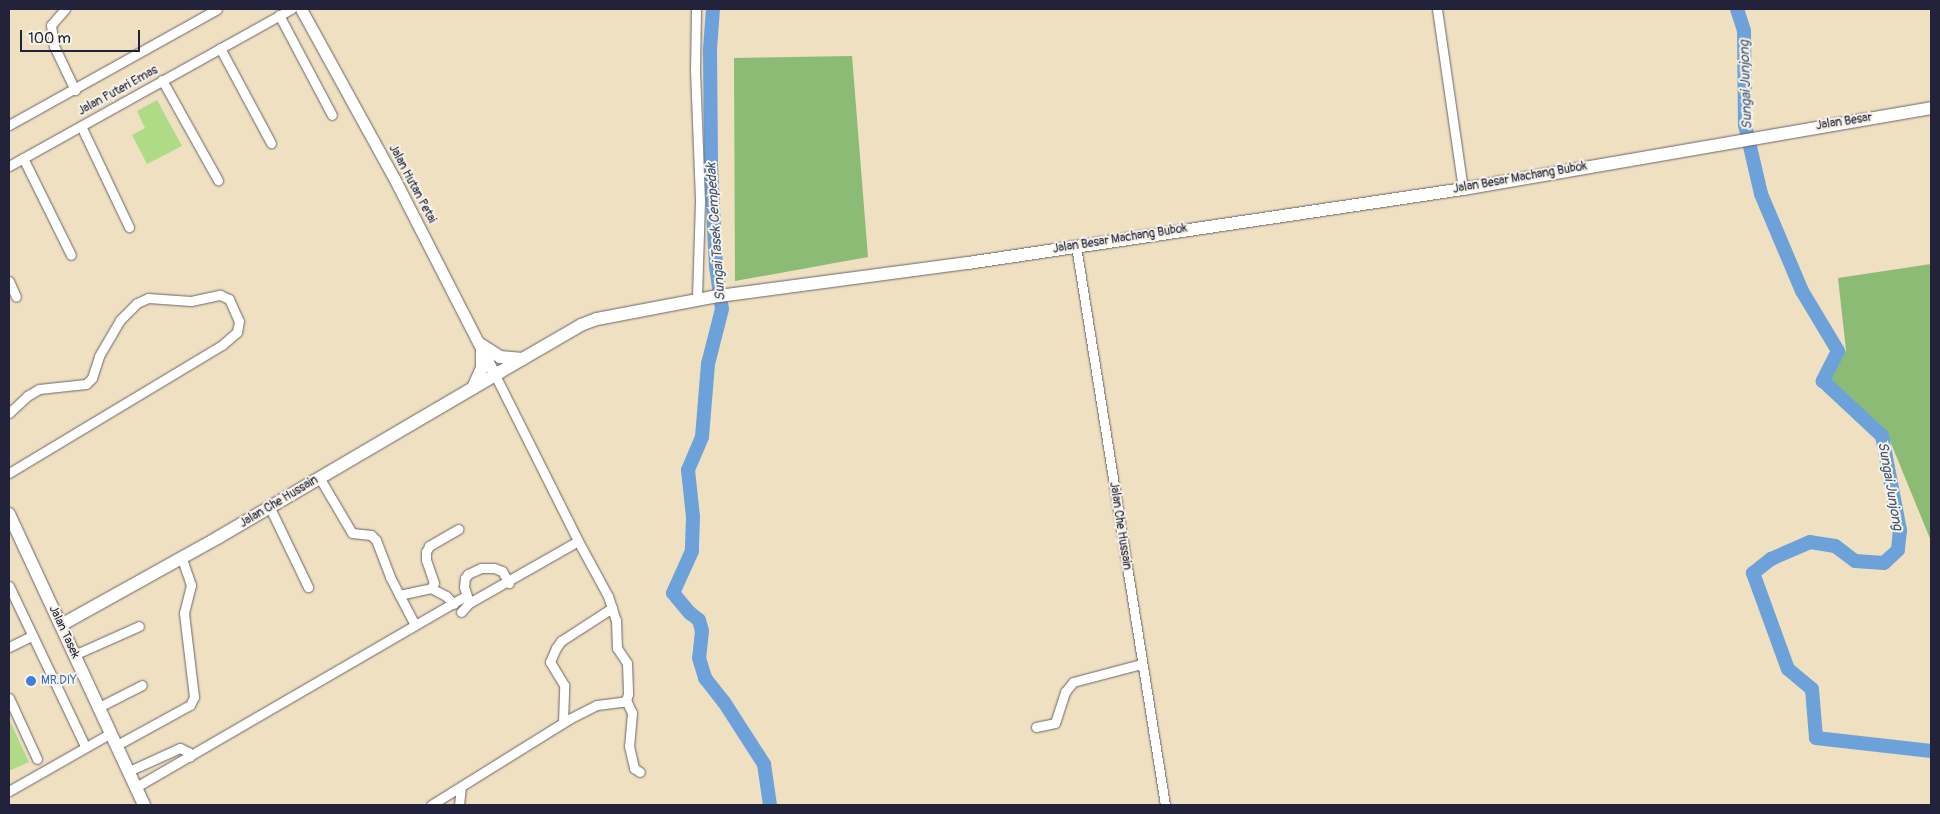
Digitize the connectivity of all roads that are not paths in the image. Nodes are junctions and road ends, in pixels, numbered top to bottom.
1 (65, 9) edge
2 (217, 9) edge
3 (291, 9) edge
4 (301, 9) edge
5 (696, 9) edge
6 (1438, 9) edge
7 (279, 15) junction
8 (220, 48) junction
9 (162, 80) junction
10 (74, 90) junction
11 (1931, 108) edge
12 (332, 115) dead end
13 (9, 125) edge
14 (81, 126) junction
15 (1757, 137) joint
16 (271, 143) dead end
17 (23, 158) junction
18 (9, 166) edge
19 (218, 180) dead end
20 (1463, 189) junction
21 (129, 227) dead end
22 (1076, 246) junction
23 (71, 255) dead end
24 (9, 281) edge
25 (16, 297) dead end
26 (696, 300) junction
27 (481, 347) junction
28 (524, 358) junction
29 (495, 375) junction
30 (474, 388) junction
31 (9, 413) edge
32 (9, 473) edge
33 (319, 477) junction
34 (270, 508) junction
35 (9, 514) edge
36 (458, 528) dead end
37 (578, 540) junction
38 (182, 558) junction
39 (508, 582) junction
40 (9, 586) edge
41 (308, 587) dead end
42 (431, 588) junction
43 (399, 595) junction
44 (468, 600) junction
45 (454, 604) junction
46 (612, 608) junction
47 (461, 612) dead end
48 (415, 624) junction
49 (61, 626) junction
50 (139, 626) dead end
51 (32, 636) junction
52 (9, 647) edge
53 (74, 654) junction
54 (1141, 664) junction
55 (142, 685) dead end
56 (9, 698) edge
57 (626, 700) junction
58 (99, 707) junction
59 (563, 722) junction
60 (1036, 727) dead end
61 (111, 733) junction
62 (117, 745) junction
63 (85, 746) junction
64 (190, 757) junction
65 (37, 759) dead end
66 (128, 771) junction
67 (640, 772) dead end
68 (136, 787) junction
69 (461, 787) junction
70 (9, 791) edge
71 (144, 805) edge
72 (431, 805) edge
73 (459, 805) edge
74 (1165, 805) edge

1 - 10 street
2 - 10 street
3 - 7 street, Jalan Puteri Emas
4 - 27 street, Jalan Hutan Petai
5 - 26 street
6 - 20 street
7 - 8 street, Jalan Puteri Emas
7 - 12 street
8 - 9 street, Jalan Puteri Emas
8 - 16 street
9 - 14 street, Jalan Puteri Emas
9 - 19 street
10 - 13 street
11 - 15 main road, Jalan Besar
14 - 17 street, Jalan Puteri Emas
14 - 21 street
15 - 20 main road, Jalan Besar Machang Bubok
17 - 18 street, Jalan Puteri Emas
17 - 23 street
20 - 22 main road, Jalan Besar Machang Bubok
22 - 26 main road, Jalan Besar Machang Bubok
22 - 54 street, Jalan Che Hussain
24 - 25 street
26 - 28 main road, Jalan Besar Machang Bubok
27 - 28 main road
27 - 29 street, Jalan Hutan Petai
27 - 30 main road
28 - 29 main road, Jalan Besar Machang Bubok
29 - 30 main road, Jalan Che Hussain
29 - 37 street
30 - 33 main road, Jalan Che Hussain
31 - 32 street
33 - 34 main road, Jalan Che Hussain
33 - 43 street
34 - 38 main road, Jalan Che Hussain
34 - 41 street
35 - 49 main road, Jalan Tasek
36 - 42 street
37 - 39 street
37 - 46 street
38 - 49 main road, Jalan Che Hussain
38 - 62 street
39 - 44 street
39 - 44 street
40 - 51 street
42 - 43 street
42 - 45 street
43 - 48 street
44 - 45 street
44 - 47 street
45 - 48 street
46 - 57 street
46 - 59 street
48 - 64 street
49 - 53 main road, Jalan Tasek
50 - 53 street
51 - 52 street
51 - 63 street
53 - 58 main road, Jalan Tasek
54 - 60 street
54 - 74 street, Jalan Che Hussain
55 - 58 street
56 - 65 street
57 - 59 street
57 - 67 street
58 - 61 main road, Jalan Tasek
59 - 69 street
61 - 62 main road, Jalan Tasek
61 - 63 street
62 - 66 main road, Jalan Tasek
63 - 70 street
64 - 66 street
64 - 68 street
66 - 68 main road, Jalan Tasek
68 - 71 main road, Jalan Tasek
69 - 72 street
69 - 73 street

